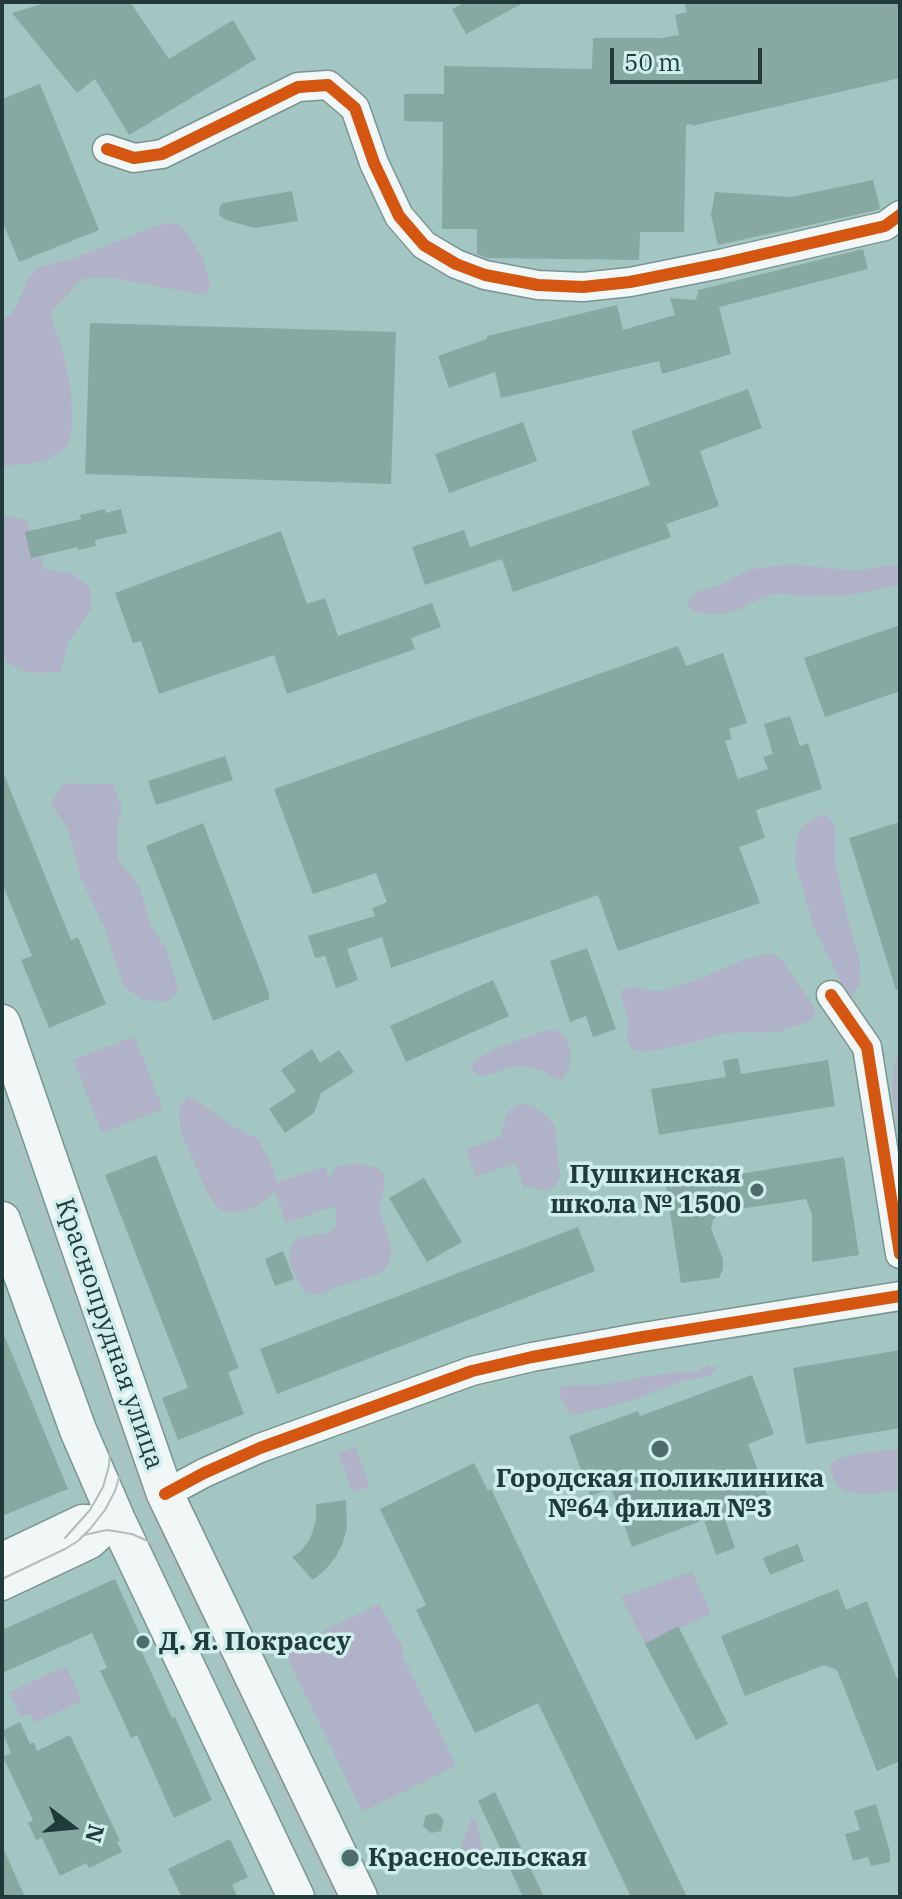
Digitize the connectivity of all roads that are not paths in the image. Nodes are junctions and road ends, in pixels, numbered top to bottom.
1 (107, 149) dead end
2 (900, 215) edge
3 (831, 995) dead end
4 (2, 1023) edge
5 (2, 1220) edge
6 (900, 1254) edge
7 (900, 1296) edge
8 (165, 1494) junction
9 (117, 1520) junction
10 (2, 1557) edge
11 (2, 1586) edge
12 (296, 1897) edge
13 (359, 1897) edge

1 - 2 street
3 - 6 street
4 - 8 main road, Краснопрудная улица
5 - 9 main road
7 - 8 street
8 - 9 main road
8 - 13 main road, Краснопрудная улица
9 - 10 street
9 - 11 street
9 - 12 main road

